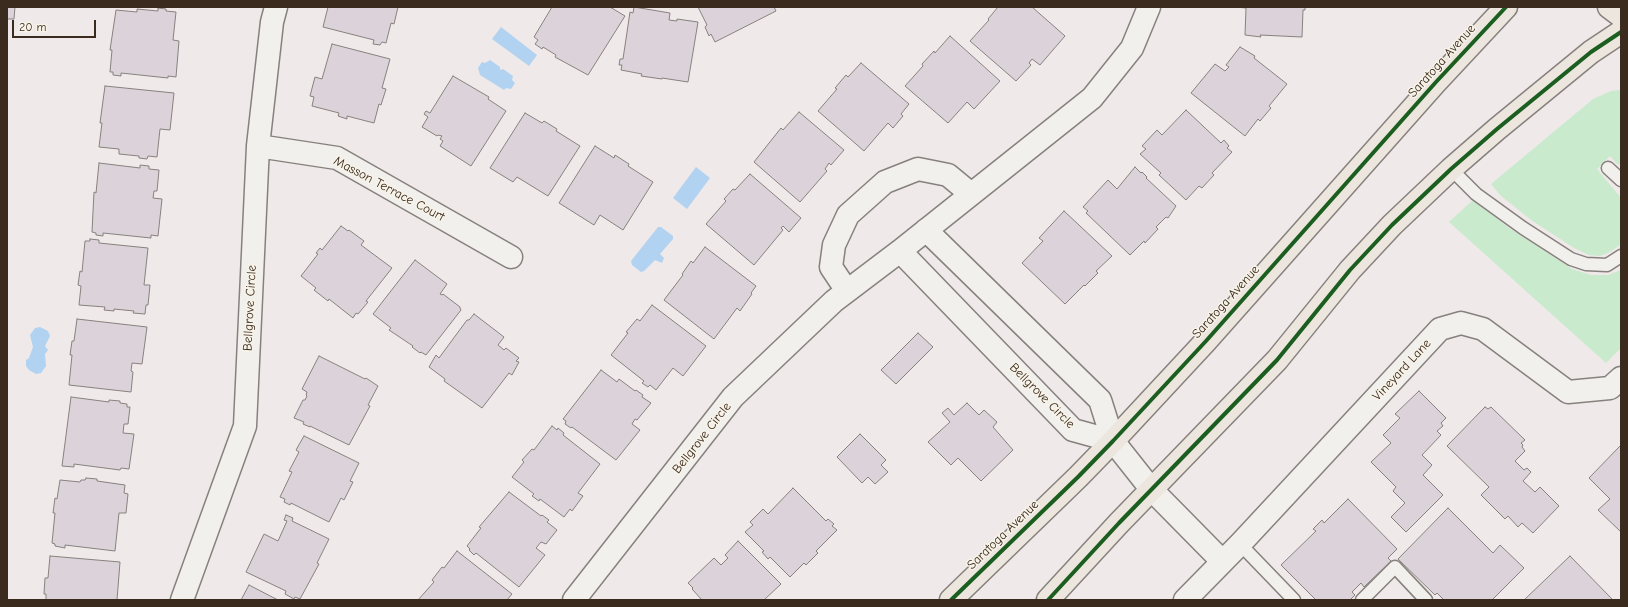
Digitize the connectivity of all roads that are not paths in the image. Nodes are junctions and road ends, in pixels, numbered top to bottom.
1 (276, 7) edge
2 (1149, 7) edge
3 (1506, 7) edge
4 (1609, 7) edge
5 (1621, 16) edge
6 (1621, 32) edge
7 (258, 146) junction
8 (1608, 168) dead end
9 (1451, 169) junction
10 (1621, 180) edge
11 (971, 194) junction
12 (926, 230) junction
13 (900, 251) junction
14 (1621, 256) edge
15 (511, 257) dead end
16 (847, 291) junction
17 (1621, 378) edge
18 (1112, 441) junction
19 (1152, 489) junction
20 (1240, 544) junction
21 (1222, 561) junction
22 (182, 600) edge
23 (574, 600) edge
24 (950, 600) edge
25 (1048, 600) edge
26 (1185, 600) edge
27 (1294, 600) edge
28 (1362, 600) edge
29 (1426, 600) edge

1 - 7 street, Bellgrove Circle
2 - 11 street, Bellgrove Circle
3 - 18 highway, Saratoga Avenue
4 - 5 highway
6 - 9 highway
7 - 15 street, Masson Terrace Court
7 - 22 street, Bellgrove Circle
8 - 10 lane
9 - 14 lane
9 - 19 highway
11 - 12 street, Bellgrove Circle
11 - 16 street
12 - 13 street, Bellgrove Circle
12 - 18 street
13 - 16 street, Bellgrove Circle
13 - 18 street, Bellgrove Circle
16 - 23 street, Bellgrove Circle
17 - 20 street, Vineyard Lane
18 - 19 street
18 - 24 highway, Saratoga Avenue
19 - 21 street
19 - 25 highway
20 - 21 street, Vineyard Lane
20 - 27 lane
21 - 26 street, Vineyard Lane
28 - 29 lane

